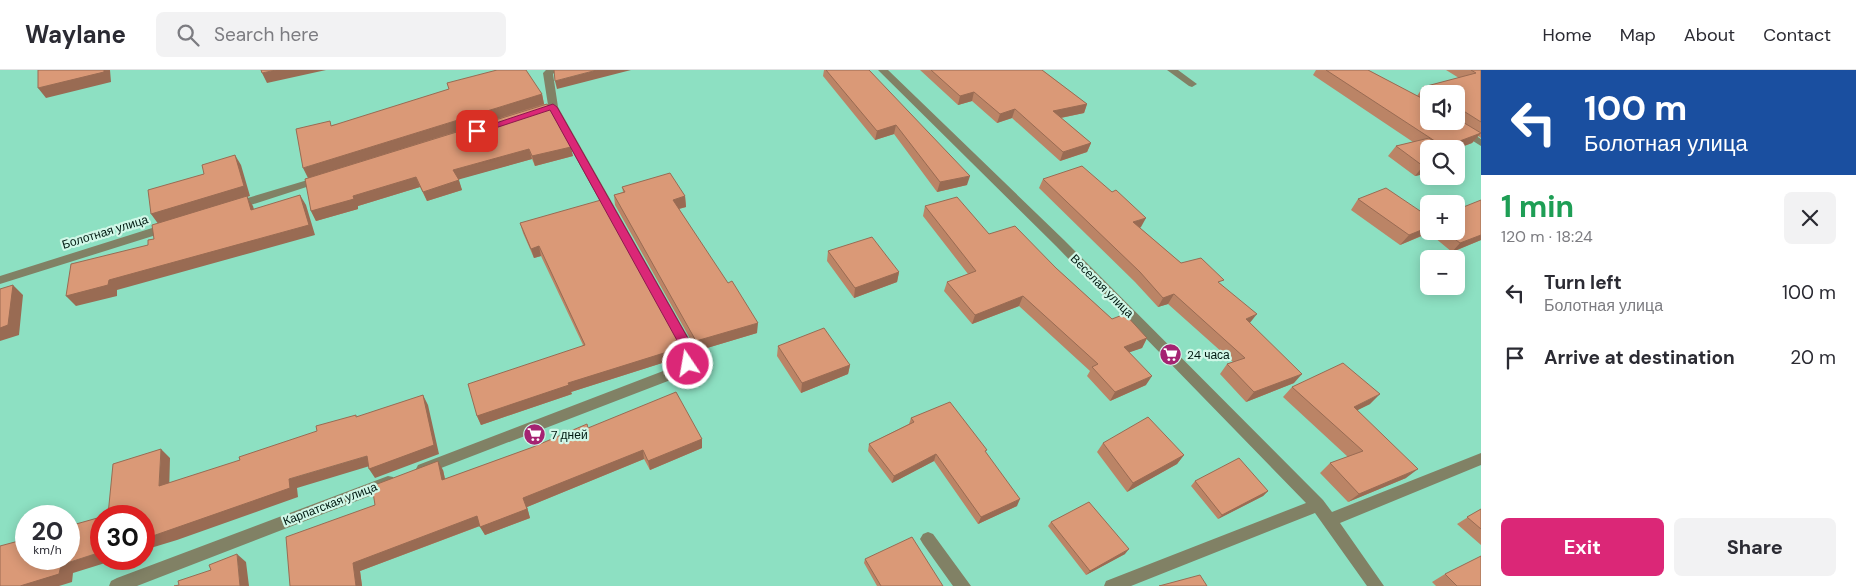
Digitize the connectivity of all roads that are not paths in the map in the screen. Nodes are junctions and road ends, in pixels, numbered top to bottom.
1 (552, 70) edge
2 (883, 70) edge
3 (1172, 70) edge
4 (1192, 84) dead end
5 (553, 107) junction
6 (534, 113) edge
7 (1460, 130) edge
8 (1481, 143) edge
9 (334, 175) edge
10 (229, 208) edge
11 (181, 223) edge
12 (0, 280) edge
13 (1481, 458) edge
14 (1318, 505) junction
15 (1329, 520) junction
16 (928, 539) dead end
17 (117, 586) edge
18 (963, 586) edge
19 (1112, 586) edge
20 (1376, 586) edge

1 - 5 street
2 - 14 street, Веселая улица
3 - 4 street
5 - 6 street
5 - 17 street, Карпатская улица
7 - 8 street
9 - 10 street
11 - 12 street, Болотная улица
13 - 15 street
14 - 15 street, Веселая улица
14 - 19 street
15 - 20 street, Веселая улица
16 - 18 street

